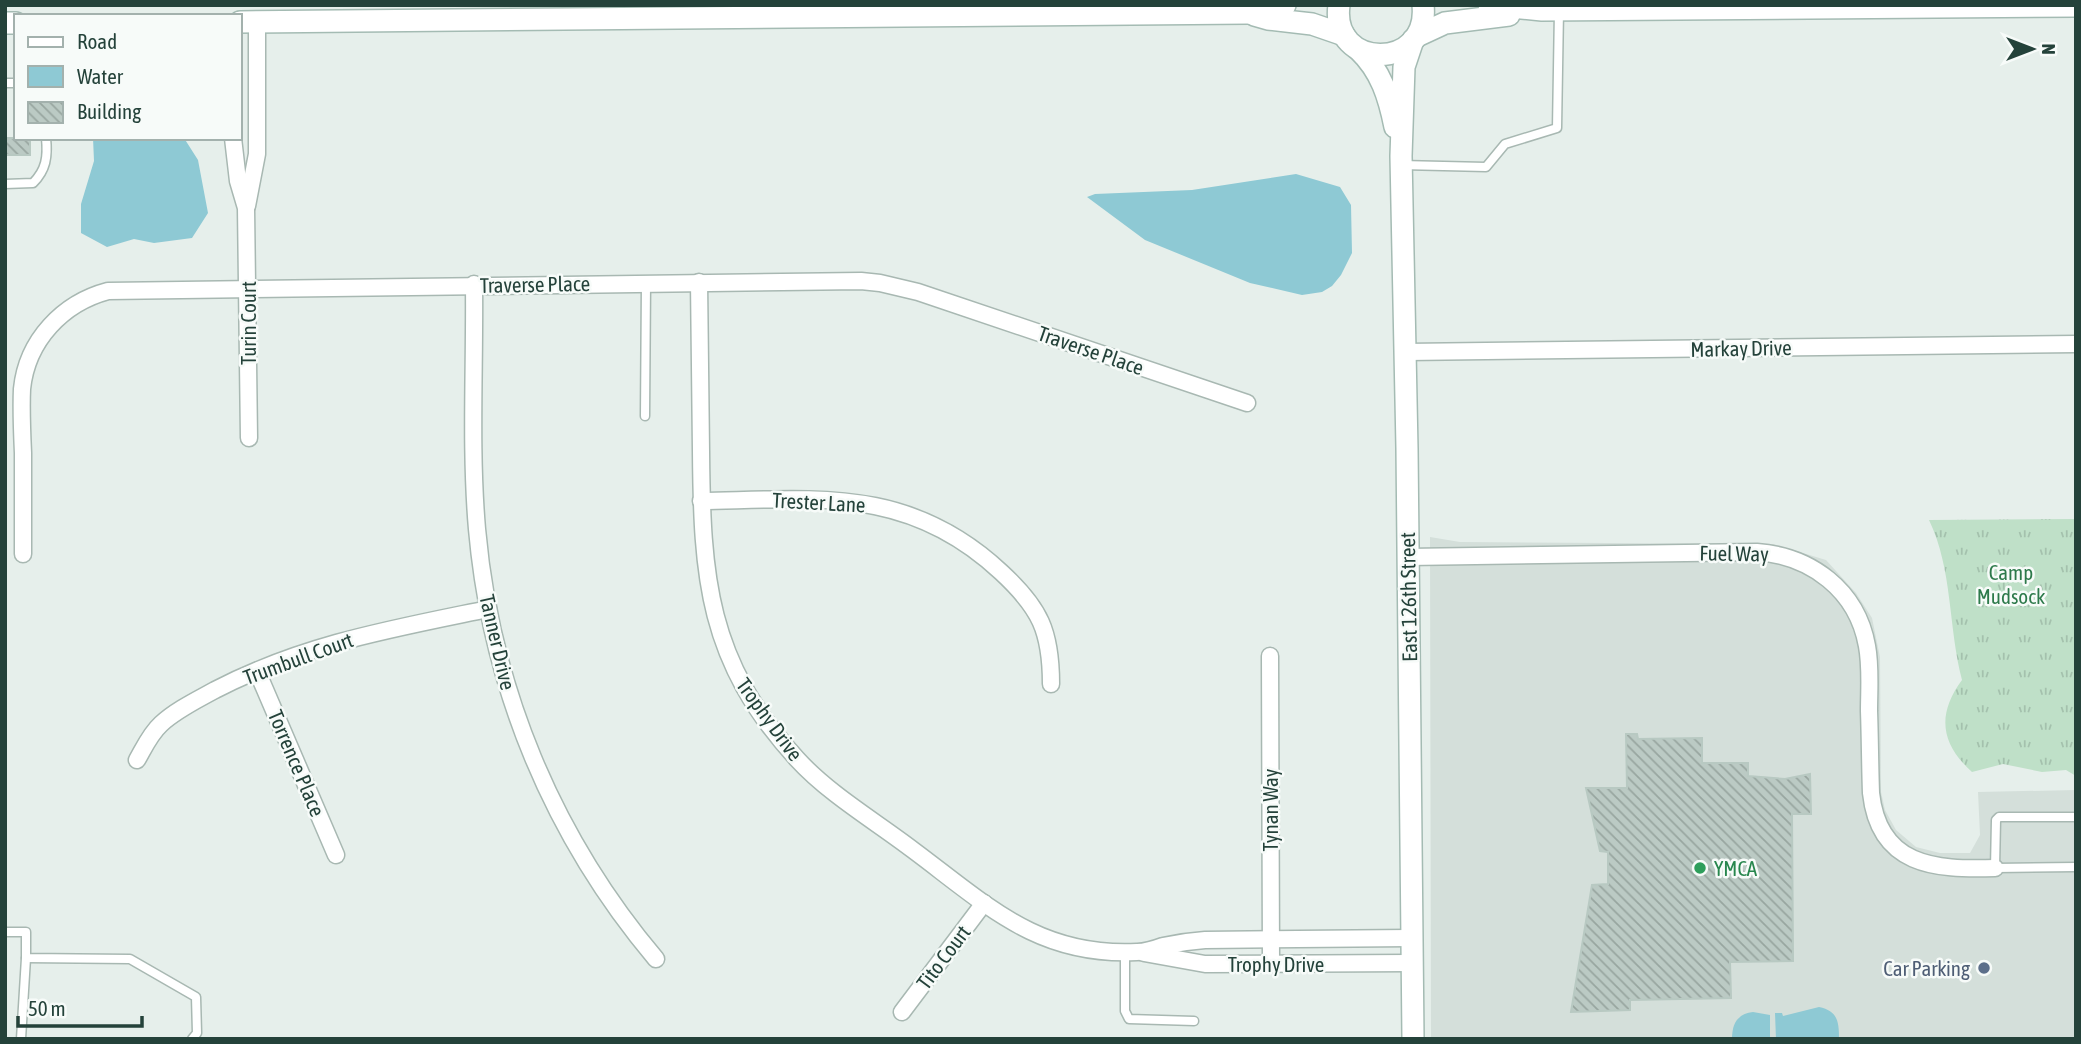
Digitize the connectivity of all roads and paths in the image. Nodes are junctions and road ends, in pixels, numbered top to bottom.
1 (1285, 5) edge
2 (1339, 5) edge
3 (1423, 5) edge
4 (1489, 5) edge
5 (2076, 6) edge
6 (1550, 10) junction
7 (679, 12) edge
8 (1249, 13) junction
9 (248, 22) edge
10 (1415, 38) junction
11 (1351, 42) junction
12 (46, 140) edge
13 (233, 140) edge
14 (1401, 160) junction
15 (5, 184) edge
16 (246, 208) junction
17 (646, 282) junction
18 (699, 282) junction
19 (474, 285) junction
20 (248, 288) junction
21 (2076, 344) edge
22 (1406, 352) junction
23 (1247, 403) dead end
24 (645, 416) dead end
25 (249, 438) dead end
26 (701, 501) junction
27 (23, 554) dead end
28 (1408, 557) junction
29 (488, 609) junction
30 (1270, 656) dead end
31 (257, 671) junction
32 (1051, 684) dead end
33 (136, 760) dead end
34 (2076, 817) edge
35 (336, 855) dead end
36 (2076, 867) edge
37 (1995, 869) junction
38 (984, 903) junction
39 (5, 932) edge
40 (1411, 938) junction
41 (1270, 940) junction
42 (1133, 953) junction
43 (26, 958) junction
44 (656, 959) dead end
45 (1411, 963) junction
46 (1271, 964) junction
47 (902, 1012) dead end
48 (1194, 1021) dead end
49 (21, 1039) edge
50 (192, 1039) edge
51 (1413, 1039) edge

1 - 8 street
2 - 11 street
3 - 10 street, East 126th Street
4 - 6 street
5 - 6 street
6 - 10 street
6 - 14 lane
7 - 8 street
7 - 9 street
8 - 11 street
9 - 16 street, Turin Court
10 - 11 street
10 - 14 street, East 126th Street
11 - 14 street, East 126th Street
12 - 15 lane
13 - 16 street, Turin Court
14 - 22 street, East 126th Street
16 - 20 street, Turin Court
17 - 18 street, Traverse Place
17 - 19 street, Traverse Place
17 - 24 lane
18 - 23 street, Traverse Place
18 - 26 street, Trophy Drive
19 - 20 street, Traverse Place
19 - 29 street, Tanner Drive
20 - 25 street, Turin Court
20 - 27 street, Traverse Place
21 - 22 street, Markay Drive
22 - 28 street, East 126th Street
26 - 32 street, Trester Lane
26 - 38 street, Trophy Drive
28 - 37 street, Fuel Way
28 - 40 street, East 126th Street
29 - 31 street, Trumbull Court
29 - 44 street, Tanner Drive
30 - 41 street, Tynan Way
31 - 33 street, Trumbull Court
31 - 35 street, Torrence Place
34 - 37 lane
36 - 37 lane
38 - 42 street, Trophy Drive
38 - 47 street, Tito Court
39 - 43 lane
40 - 41 street, Trophy Drive
40 - 45 street, East 126th Street
41 - 42 street, Trophy Drive
41 - 46 street, Tynan Way
42 - 46 street, Trophy Drive
42 - 48 lane
43 - 49 lane
43 - 50 lane
45 - 46 street, Trophy Drive
45 - 51 street, East 126th Street

